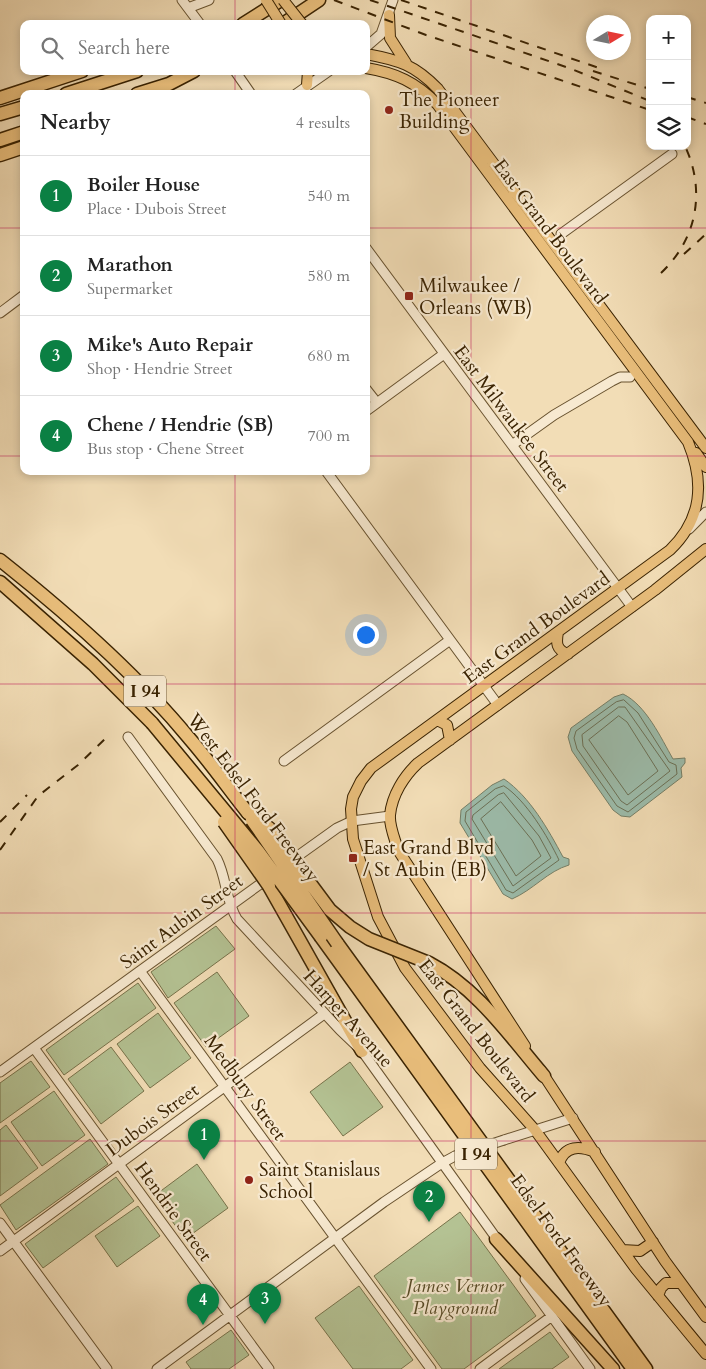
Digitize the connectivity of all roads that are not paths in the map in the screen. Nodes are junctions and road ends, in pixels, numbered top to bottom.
1 (182, 0) edge
2 (209, 0) edge
3 (266, 0) edge
4 (282, 0) edge
5 (319, 0) edge
6 (393, 0) edge
7 (188, 8) junction
8 (389, 14) junction
9 (197, 20) edge
10 (250, 20) edge
11 (279, 20) edge
12 (288, 20) edge
13 (299, 20) edge
14 (370, 44) edge
15 (370, 55) edge
16 (406, 63) junction
17 (370, 69) edge
18 (70, 75) edge
19 (125, 75) edge
20 (186, 75) edge
21 (238, 75) edge
22 (308, 75) edge
23 (323, 75) edge
24 (169, 84) junction
25 (309, 85) junction
26 (24, 90) edge
27 (78, 90) edge
28 (150, 90) edge
29 (160, 90) edge
30 (248, 90) edge
31 (302, 90) edge
32 (20, 91) edge
33 (434, 93) junction
34 (0, 98) edge
35 (20, 108) edge
36 (0, 114) edge
37 (20, 133) edge
38 (0, 140) edge
39 (20, 148) edge
40 (480, 154) junction
41 (672, 154) dead end
42 (0, 155) edge
43 (561, 234) dead end
44 (370, 253) edge
45 (20, 298) edge
46 (0, 313) edge
47 (444, 354) junction
48 (630, 378) dead end
49 (370, 394) edge
50 (377, 403) junction
51 (370, 408) edge
52 (688, 442) junction
53 (512, 445) junction
54 (706, 448) edge
55 (706, 468) edge
56 (329, 475) edge
57 (706, 512) edge
58 (689, 530) junction
59 (706, 549) edge
60 (1, 560) edge
61 (1, 583) edge
62 (618, 588) junction
63 (632, 607) junction
64 (558, 632) junction
65 (450, 640) junction
66 (568, 654) junction
67 (484, 687) junction
68 (498, 705) junction
69 (438, 720) junction
70 (152, 723) junction
71 (128, 737) dead end
72 (450, 740) junction
73 (284, 761) dead end
74 (248, 813) junction
75 (390, 816) junction
76 (352, 821) junction
77 (229, 906) junction
78 (338, 943) joint
79 (140, 970) junction
80 (324, 1014) junction
81 (34, 1048) junction
82 (362, 1051) junction
83 (0, 1072) edge
84 (544, 1076) junction
85 (225, 1086) junction
86 (573, 1118) junction
87 (534, 1130) junction
88 (595, 1152) junction
89 (442, 1162) junction
90 (559, 1163) junction
91 (119, 1164) junction
92 (0, 1223) edge
93 (336, 1238) junction
94 (496, 1238) junction
95 (13, 1241) junction
96 (653, 1242) junction
97 (622, 1250) junction
98 (0, 1251) edge
99 (681, 1283) junction
100 (658, 1296) junction
101 (230, 1316) junction
102 (552, 1316) junction
103 (706, 1317) edge
104 (706, 1354) edge
105 (106, 1369) edge
106 (157, 1369) edge
107 (269, 1369) edge
108 (431, 1369) edge
109 (480, 1369) edge
110 (590, 1369) edge
111 (612, 1369) edge
112 (633, 1369) edge
113 (646, 1369) edge

1 - 7 street
2 - 7 street
3 - 11 main road, bridge
4 - 10 highway
4 - 13 main road, bridge
5 - 12 highway
6 - 8 street
7 - 9 street
8 - 14 street
8 - 16 main road
15 - 16 main road, East Grand Boulevard
16 - 33 main road, East Grand Boulevard
17 - 33 main road, East Grand Boulevard
18 - 26 highway
19 - 27 highway
20 - 24 highway
21 - 30 street
22 - 25 main road
23 - 25 street
24 - 28 highway
24 - 29 highway
25 - 31 street
32 - 34 highway
33 - 40 main road, East Grand Boulevard
35 - 36 highway
37 - 38 highway
39 - 42 highway
40 - 52 main road, East Grand Boulevard
40 - 54 main road, East Grand Boulevard
41 - 43 street
44 - 47 street, East Milwaukee Street
45 - 46 street
47 - 50 street
47 - 53 street, East Milwaukee Street
48 - 53 street
49 - 50 street
50 - 51 street
52 - 55 main road
52 - 58 main road, East Grand Boulevard
53 - 62 street, East Milwaukee Street
56 - 65 street
57 - 58 street
58 - 62 main road, East Grand Boulevard
59 - 63 main road
60 - 74 highway, West Edsel Ford Freeway / I 94
61 - 70 highway, I 94
62 - 63 street, East Milwaukee Street
62 - 64 main road, East Grand Boulevard
63 - 66 main road
64 - 66 main road
64 - 67 main road, East Grand Boulevard
65 - 67 street
65 - 73 street
66 - 68 main road
67 - 68 street
67 - 69 main road, East Grand Boulevard
68 - 72 main road
69 - 72 main road
69 - 76 main road, East Grand Boulevard
70 - 82 highway, bridge
70 - 112 highway, Edsel Ford Freeway / I 94, bridge
71 - 77 street, Harper Avenue
72 - 75 main road
74 - 78 highway, West Edsel Ford Freeway / I 94, bridge
74 - 84 highway, bridge
75 - 76 street, Saint Aubin Street
75 - 84 main road, East Grand Boulevard
76 - 77 street, Saint Aubin Street
76 - 87 main road, East Grand Boulevard
77 - 79 street, Saint Aubin Street
77 - 80 street, Harper Avenue
78 - 113 highway, Edsel Ford Freeway / I 94
79 - 81 street, Saint Aubin Street
79 - 85 street, Medbury Street
80 - 82 street, Harper Avenue
80 - 85 street, Dubois Street
81 - 83 street, Saint Aubin Street
81 - 91 street, Hendrie Street
82 - 89 street, Harper Avenue
84 - 86 main road, East Grand Boulevard
85 - 91 street, Dubois Street
85 - 93 street, Medbury Street
86 - 87 street
86 - 88 main road, East Grand Boulevard
87 - 89 street, bridge
87 - 90 main road, East Grand Boulevard
88 - 90 main road
88 - 96 main road, East Grand Boulevard
89 - 93 street
89 - 94 street, Harper Avenue
90 - 97 main road, East Grand Boulevard
91 - 95 street, Dubois Street
91 - 101 street, Hendrie Street
92 - 95 street
93 - 101 street
93 - 108 street, Medbury Street
94 - 102 street, Harper Avenue
94 - 111 highway
95 - 98 street, Dubois Street
95 - 105 street
96 - 97 main road
96 - 99 main road, East Grand Boulevard
97 - 100 main road, East Grand Boulevard
99 - 100 main road
99 - 103 main road, East Grand Boulevard
100 - 104 main road, East Grand Boulevard
101 - 106 street
101 - 107 street, Hendrie Street
102 - 109 street
102 - 110 street, Harper Avenue

